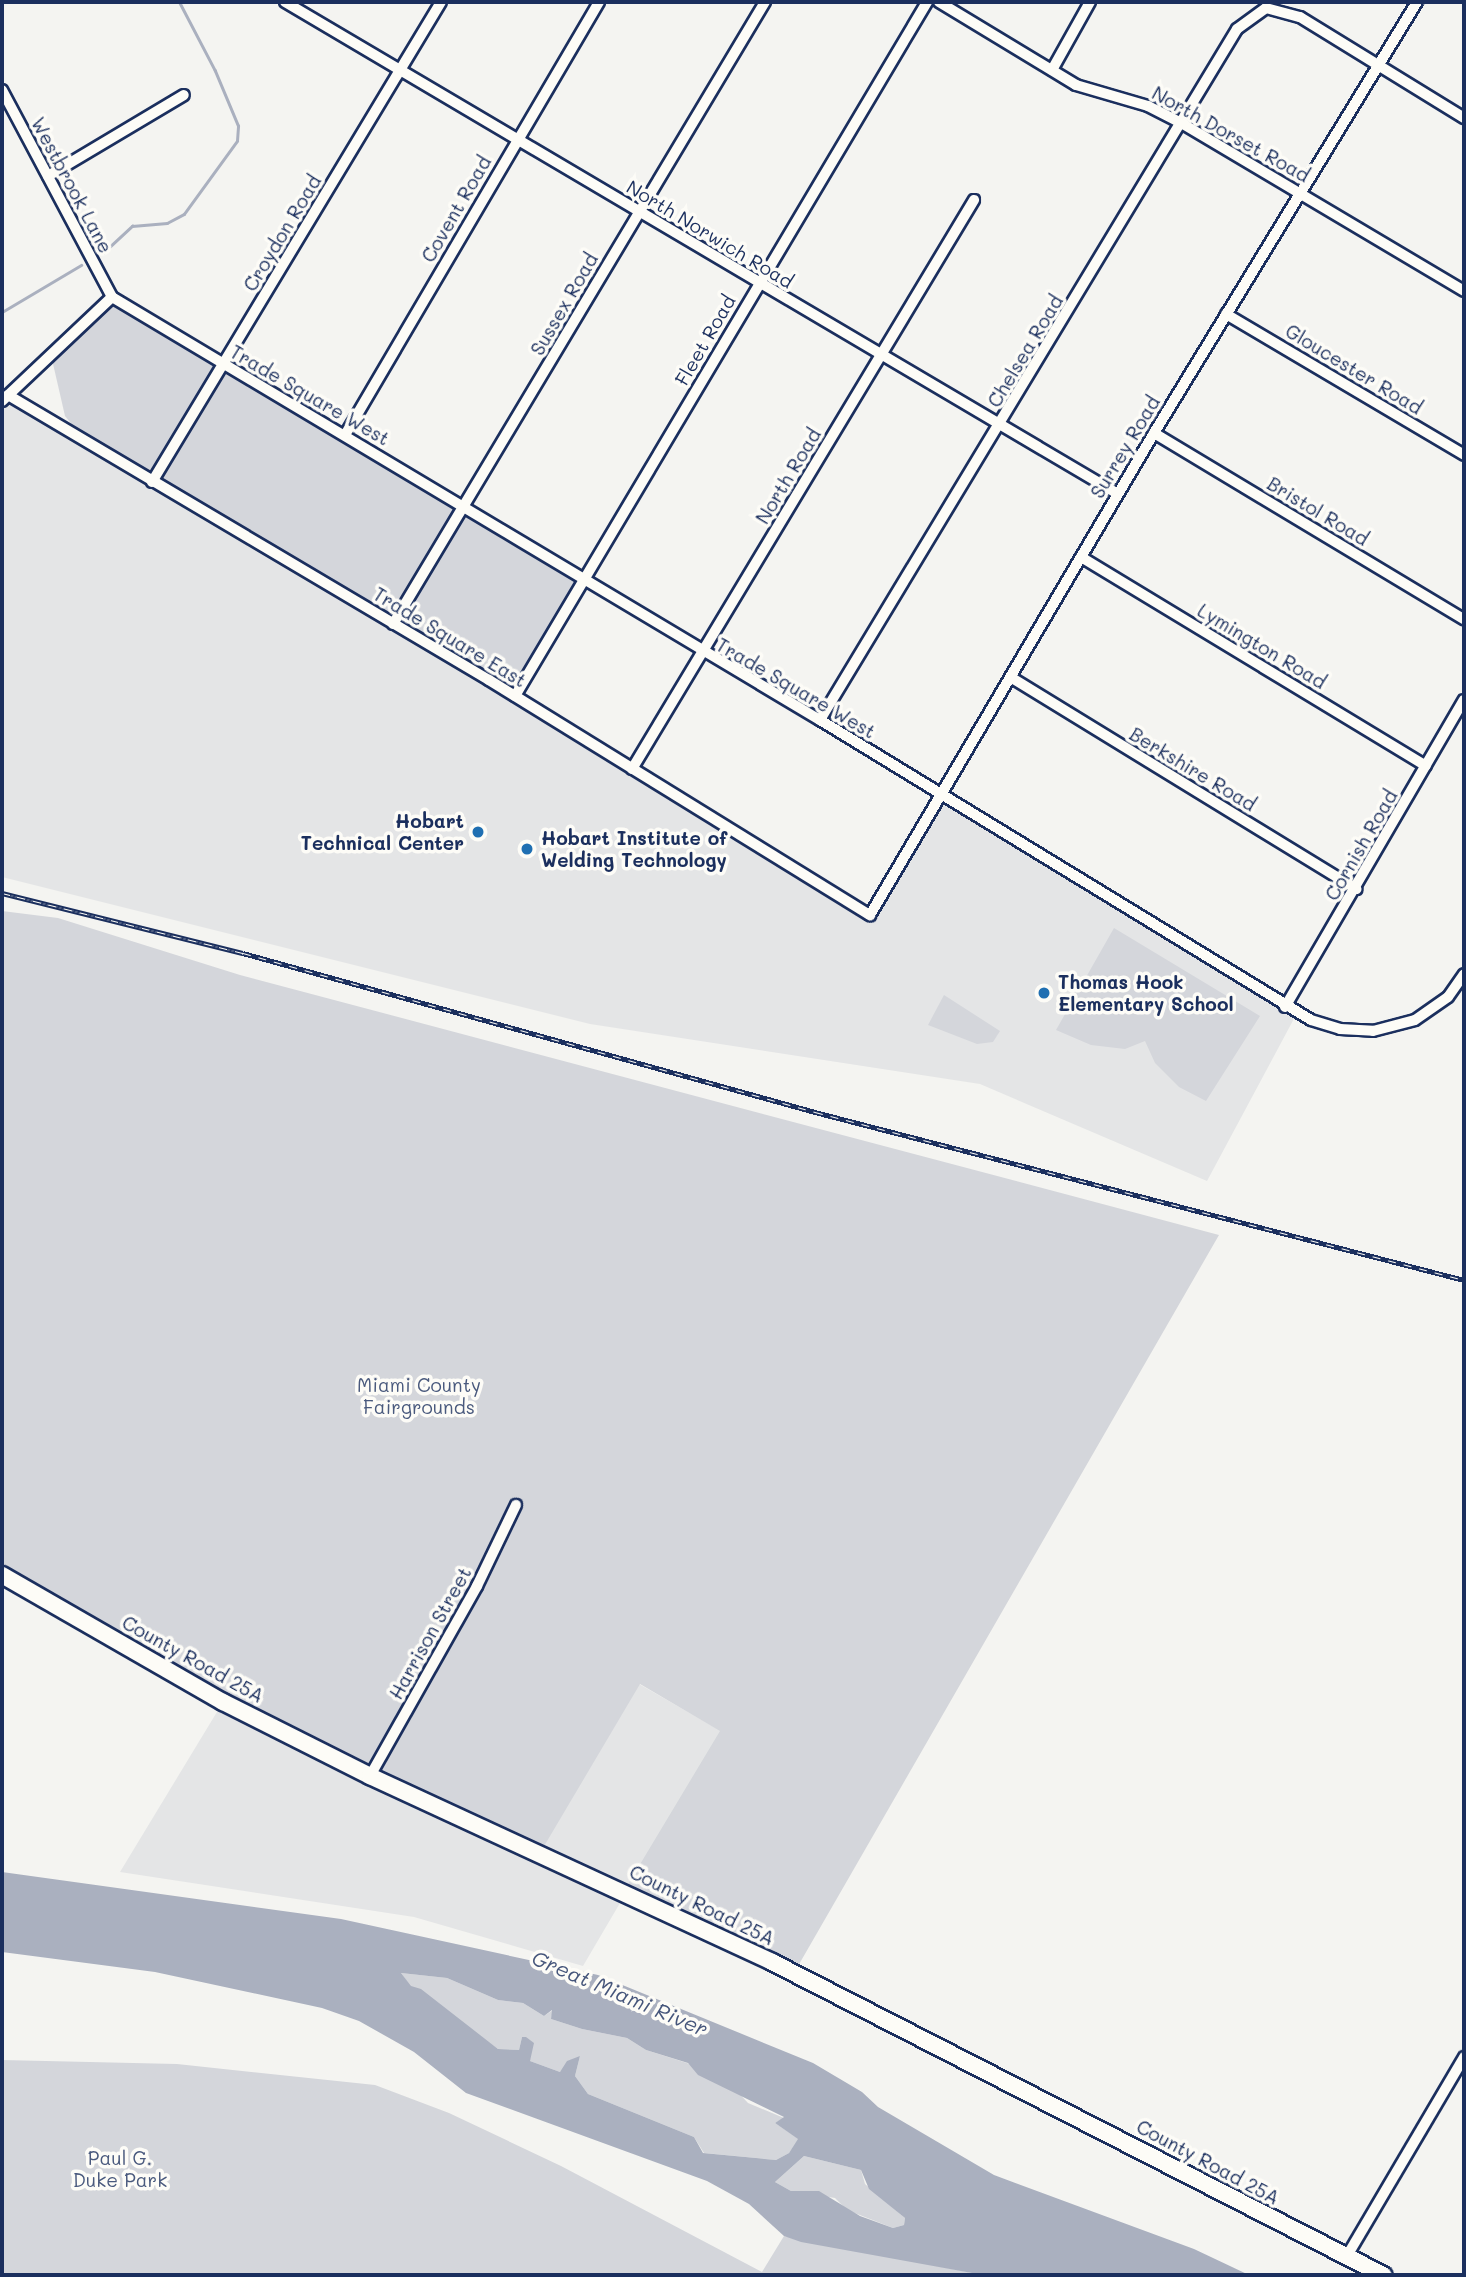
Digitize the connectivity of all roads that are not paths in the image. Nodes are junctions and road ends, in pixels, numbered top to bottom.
1 (285, 2) edge
2 (441, 2) edge
3 (599, 2) edge
4 (765, 2) edge
5 (927, 2) edge
6 (939, 2) edge
7 (1090, 2) edge
8 (1417, 2) edge
9 (1377, 65) junction
10 (1052, 70) junction
11 (398, 72) junction
12 (2, 90) edge
13 (184, 95) dead end
14 (1464, 118) edge
15 (1183, 124) junction
16 (517, 138) junction
17 (48, 176) junction
18 (1303, 194) junction
19 (974, 200) dead end
20 (639, 211) junction
21 (758, 284) junction
22 (1464, 291) edge
23 (111, 297) junction
24 (1226, 314) junction
25 (879, 357) junction
26 (223, 366) junction
27 (5, 398) edge
28 (1000, 427) junction
29 (1154, 432) junction
30 (345, 435) junction
31 (1464, 455) edge
32 (152, 482) junction
33 (1118, 494) junction
34 (467, 507) junction
35 (1081, 557) junction
36 (587, 579) junction
37 (1464, 619) edge
38 (393, 624) junction
39 (703, 653) junction
40 (1012, 678) junction
41 (514, 696) junction
42 (1464, 700) edge
43 (820, 720) junction
44 (1426, 766) junction
45 (632, 769) junction
46 (941, 796) junction
47 (1356, 889) junction
48 (870, 915) joint
49 (1464, 974) edge
50 (1285, 1007) junction
51 (516, 1505) dead end
52 (2, 1575) edge
53 (370, 1776) junction
54 (1464, 2057) edge
55 (1347, 2256) junction
56 (1383, 2275) edge

1 - 11 street, North Norwich Road
2 - 11 street, Croydon Road
3 - 16 street, Covent Road
4 - 20 street, Sussex Road
5 - 21 street, Fleet Road
6 - 10 street, North Dorset Road
7 - 10 street
8 - 9 street, Surrey Road
9 - 14 street
9 - 15 street, Chelsea Road
9 - 18 street, Surrey Road
10 - 15 street, North Dorset Road
11 - 16 street, North Norwich Road
11 - 26 street, Croydon Road
12 - 17 street, Westbrook Lane
13 - 17 street
15 - 18 street, North Dorset Road
15 - 28 street, Chelsea Road
16 - 20 street, North Norwich Road
16 - 30 street, Covent Road
17 - 23 street, Westbrook Lane
18 - 22 street, North Dorset Road
18 - 24 street, Surrey Road
19 - 25 street, North Road
20 - 21 street, North Norwich Road
20 - 34 street, Sussex Road
21 - 25 street, North Norwich Road
21 - 36 street, Fleet Road
23 - 26 street, Trade Square West
23 - 27 street
24 - 29 street, Surrey Road
24 - 31 street, Gloucester Road
25 - 28 street, North Norwich Road
25 - 39 street, North Road
26 - 30 street, Trade Square West
26 - 32 street, Croydon Road
27 - 32 street, Trade Square East
28 - 33 street, North Norwich Road
28 - 43 street, Chelsea Road
29 - 33 street, Surrey Road
29 - 37 street, Bristol Road
30 - 34 street, Trade Square West
32 - 38 street, Trade Square East
33 - 35 street, Surrey Road
34 - 36 street, Trade Square West
34 - 38 street, Sussex Road
35 - 40 street, Surrey Road
35 - 44 street, Lymington Road
36 - 39 street, Trade Square West
36 - 41 street, Fleet Road
38 - 41 street, Trade Square East
39 - 43 street, Trade Square West
39 - 45 street, North Road
40 - 46 street, Surrey Road
40 - 47 street, Berkshire Road
41 - 45 street, Trade Square East
42 - 44 street, Cornish Road
43 - 46 street, Trade Square West
44 - 47 street, Cornish Road
45 - 48 street, Trade Square East
46 - 48 street, Surrey Road
46 - 50 street, Trade Square West
47 - 50 street, Cornish Road
49 - 50 street, Trade Square West
51 - 53 street, Harrison Street
52 - 53 main road, County Road 25A
53 - 55 main road, County Road 25A
54 - 55 street
55 - 56 main road, County Road 25A

